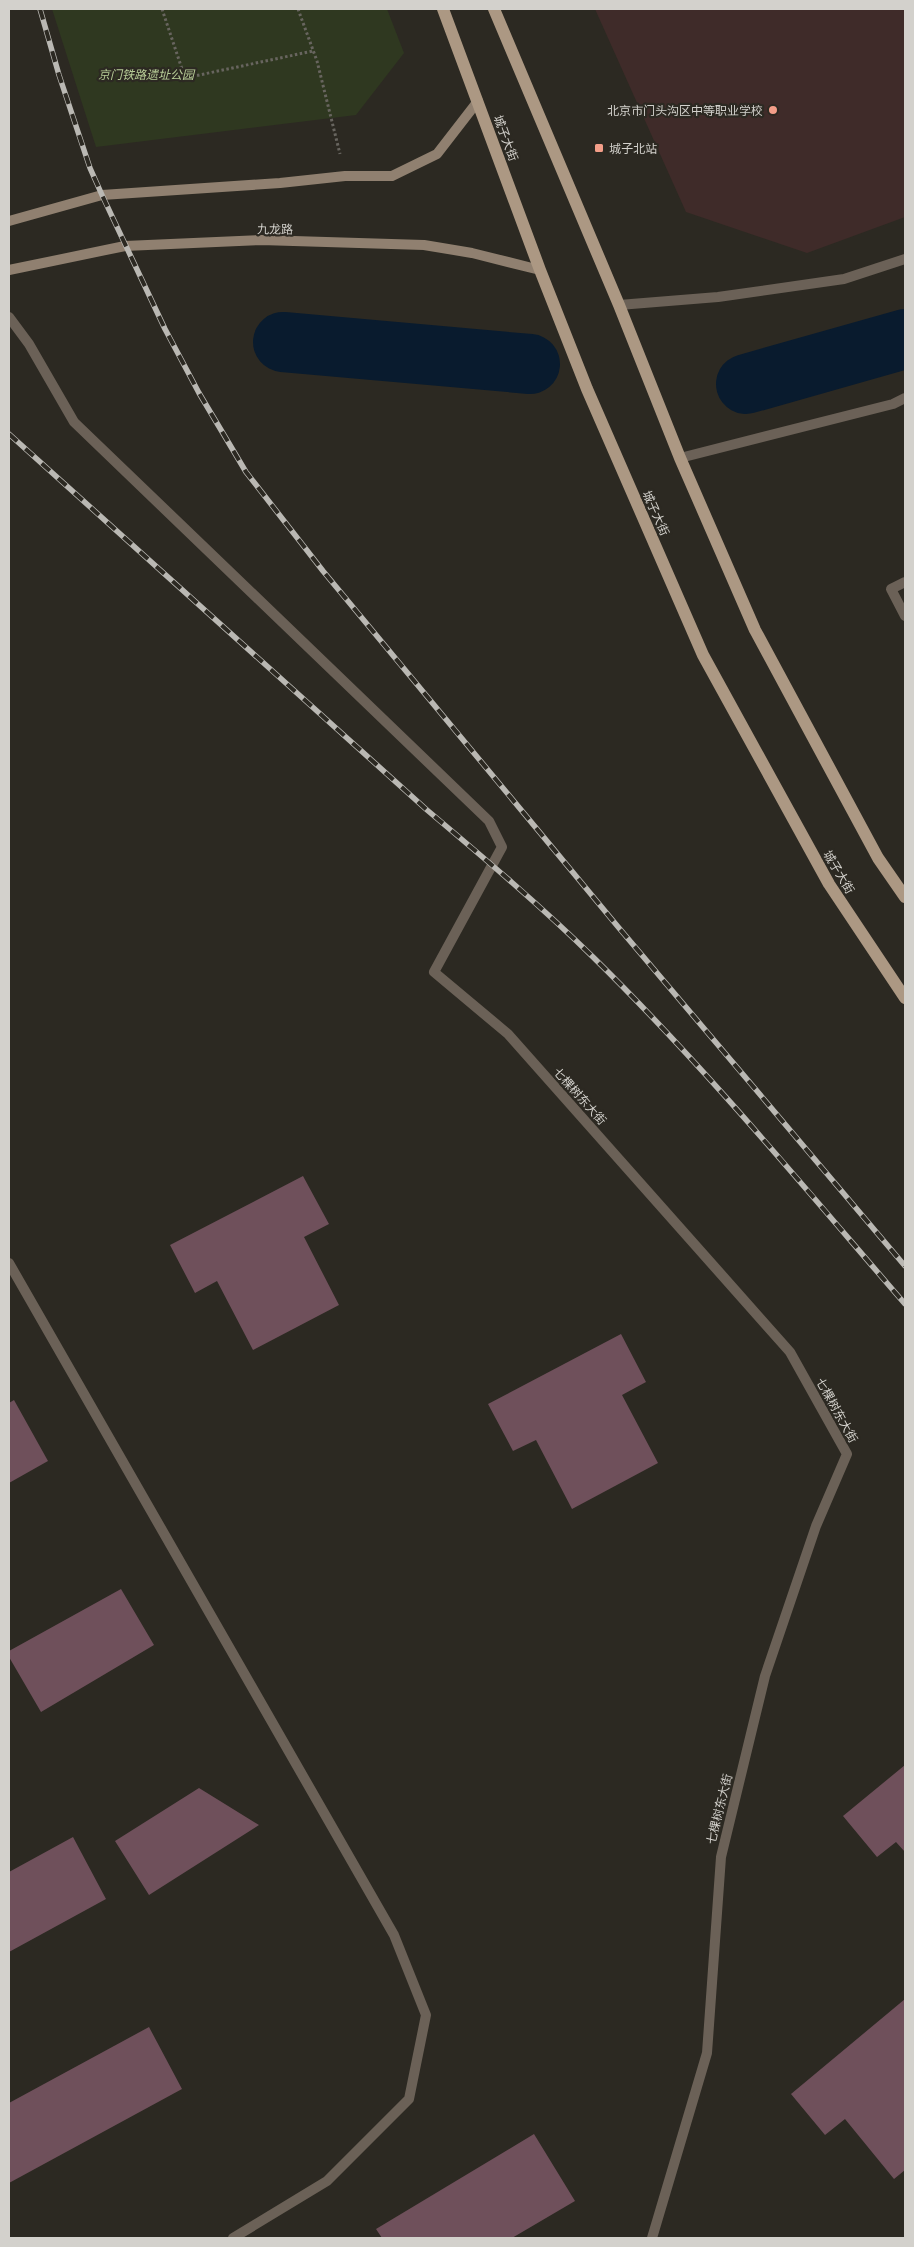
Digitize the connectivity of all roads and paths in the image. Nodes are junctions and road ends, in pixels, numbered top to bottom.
1 (162, 9) edge
2 (298, 9) edge
3 (443, 9) edge
4 (494, 9) edge
5 (313, 51) junction
6 (478, 101) junction
7 (345, 176) junction
8 (9, 221) edge
9 (905, 259) edge
10 (9, 270) edge
11 (540, 270) junction
12 (619, 305) junction
13 (9, 317) edge
14 (905, 398) edge
15 (680, 458) junction
16 (905, 582) edge
17 (905, 616) edge
18 (905, 897) edge
19 (905, 998) edge
20 (9, 1263) edge
21 (233, 2238) edge
22 (652, 2238) edge

1 - 5 path
2 - 5 path
3 - 6 main road, 城子大街
4 - 12 main road
5 - 7 path
6 - 7 main road
6 - 11 main road, 城子大街
7 - 8 main road
9 - 12 street
10 - 11 main road, 九龙路
11 - 19 main road, 城子大街
12 - 15 main road
13 - 22 street, 七棵树东大街
14 - 15 street
15 - 18 main road
16 - 17 street
20 - 21 street

